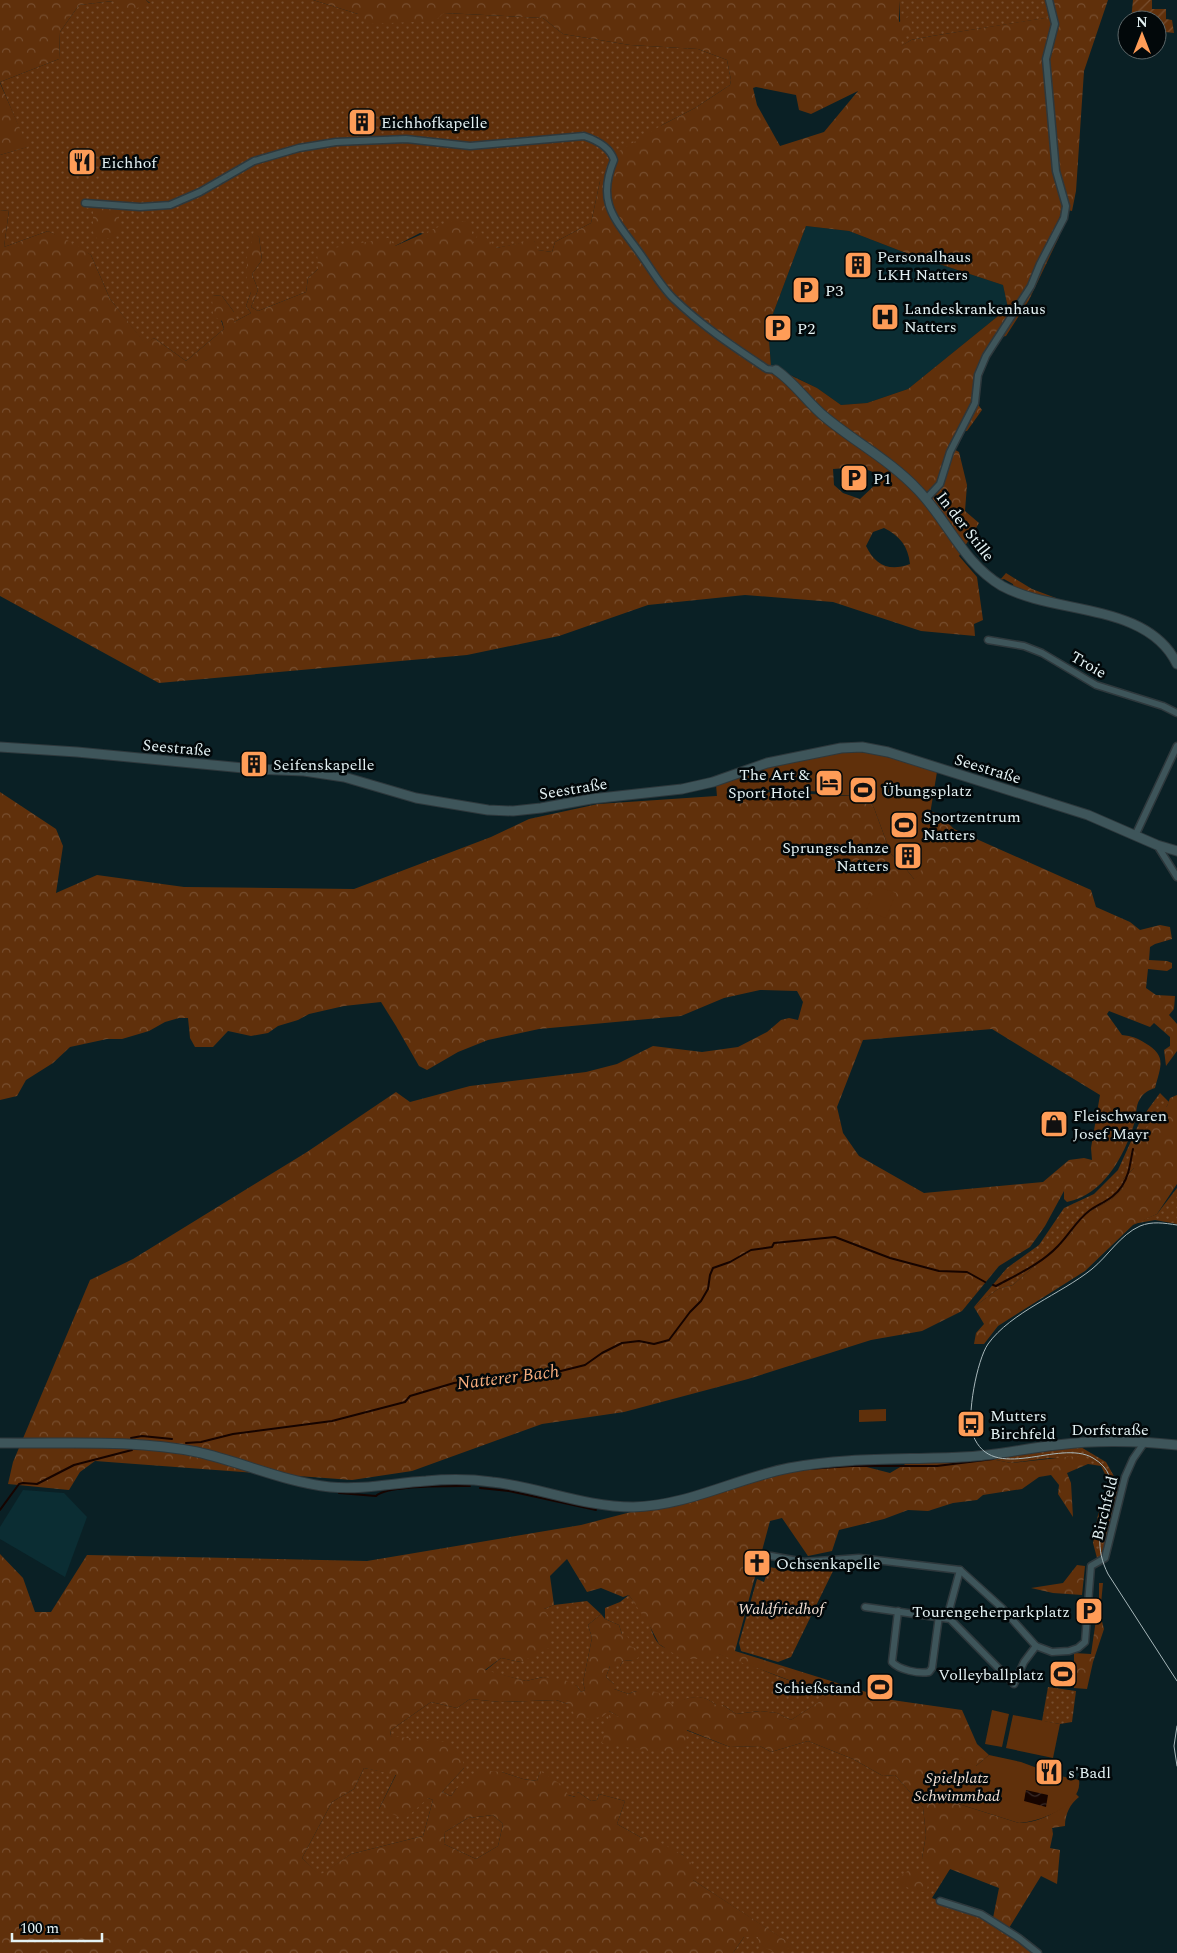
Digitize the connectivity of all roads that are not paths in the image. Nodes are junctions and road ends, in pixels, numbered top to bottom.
1 (1049, 0) edge
2 (85, 203) dead end
3 (776, 370) joint
4 (926, 499) junction
5 (988, 640) dead end
6 (1177, 664) edge
7 (1177, 713) edge
8 (1177, 746) edge
9 (0, 747) edge
10 (1135, 836) junction
11 (1158, 845) junction
12 (1177, 851) edge
13 (1177, 877) edge
14 (0, 1443) edge
15 (1144, 1443) junction
16 (1177, 1446) edge
17 (758, 1556) dead end
18 (960, 1570) junction
19 (865, 1607) dead end
20 (898, 1611) junction
21 (939, 1616) junction
22 (947, 1618) junction
23 (1036, 1646) junction
24 (940, 1902) dead end
25 (1038, 1953) edge

1 - 4 street
2 - 3 street
3 - 4 street, In der Stille
4 - 6 street, In der Stille
5 - 7 street, Troie
8 - 10 street
9 - 10 street, Seestraße
10 - 11 street, Seestraße
11 - 12 street, Seestraße
11 - 13 street
14 - 15 street, Dorfstraße
15 - 16 street, Dorfstraße
15 - 23 street, Birchfeld
17 - 18 street
18 - 22 street
18 - 23 street
19 - 20 street
20 - 21 street
20 - 21 street
21 - 22 street
22 - 23 street
24 - 25 street

